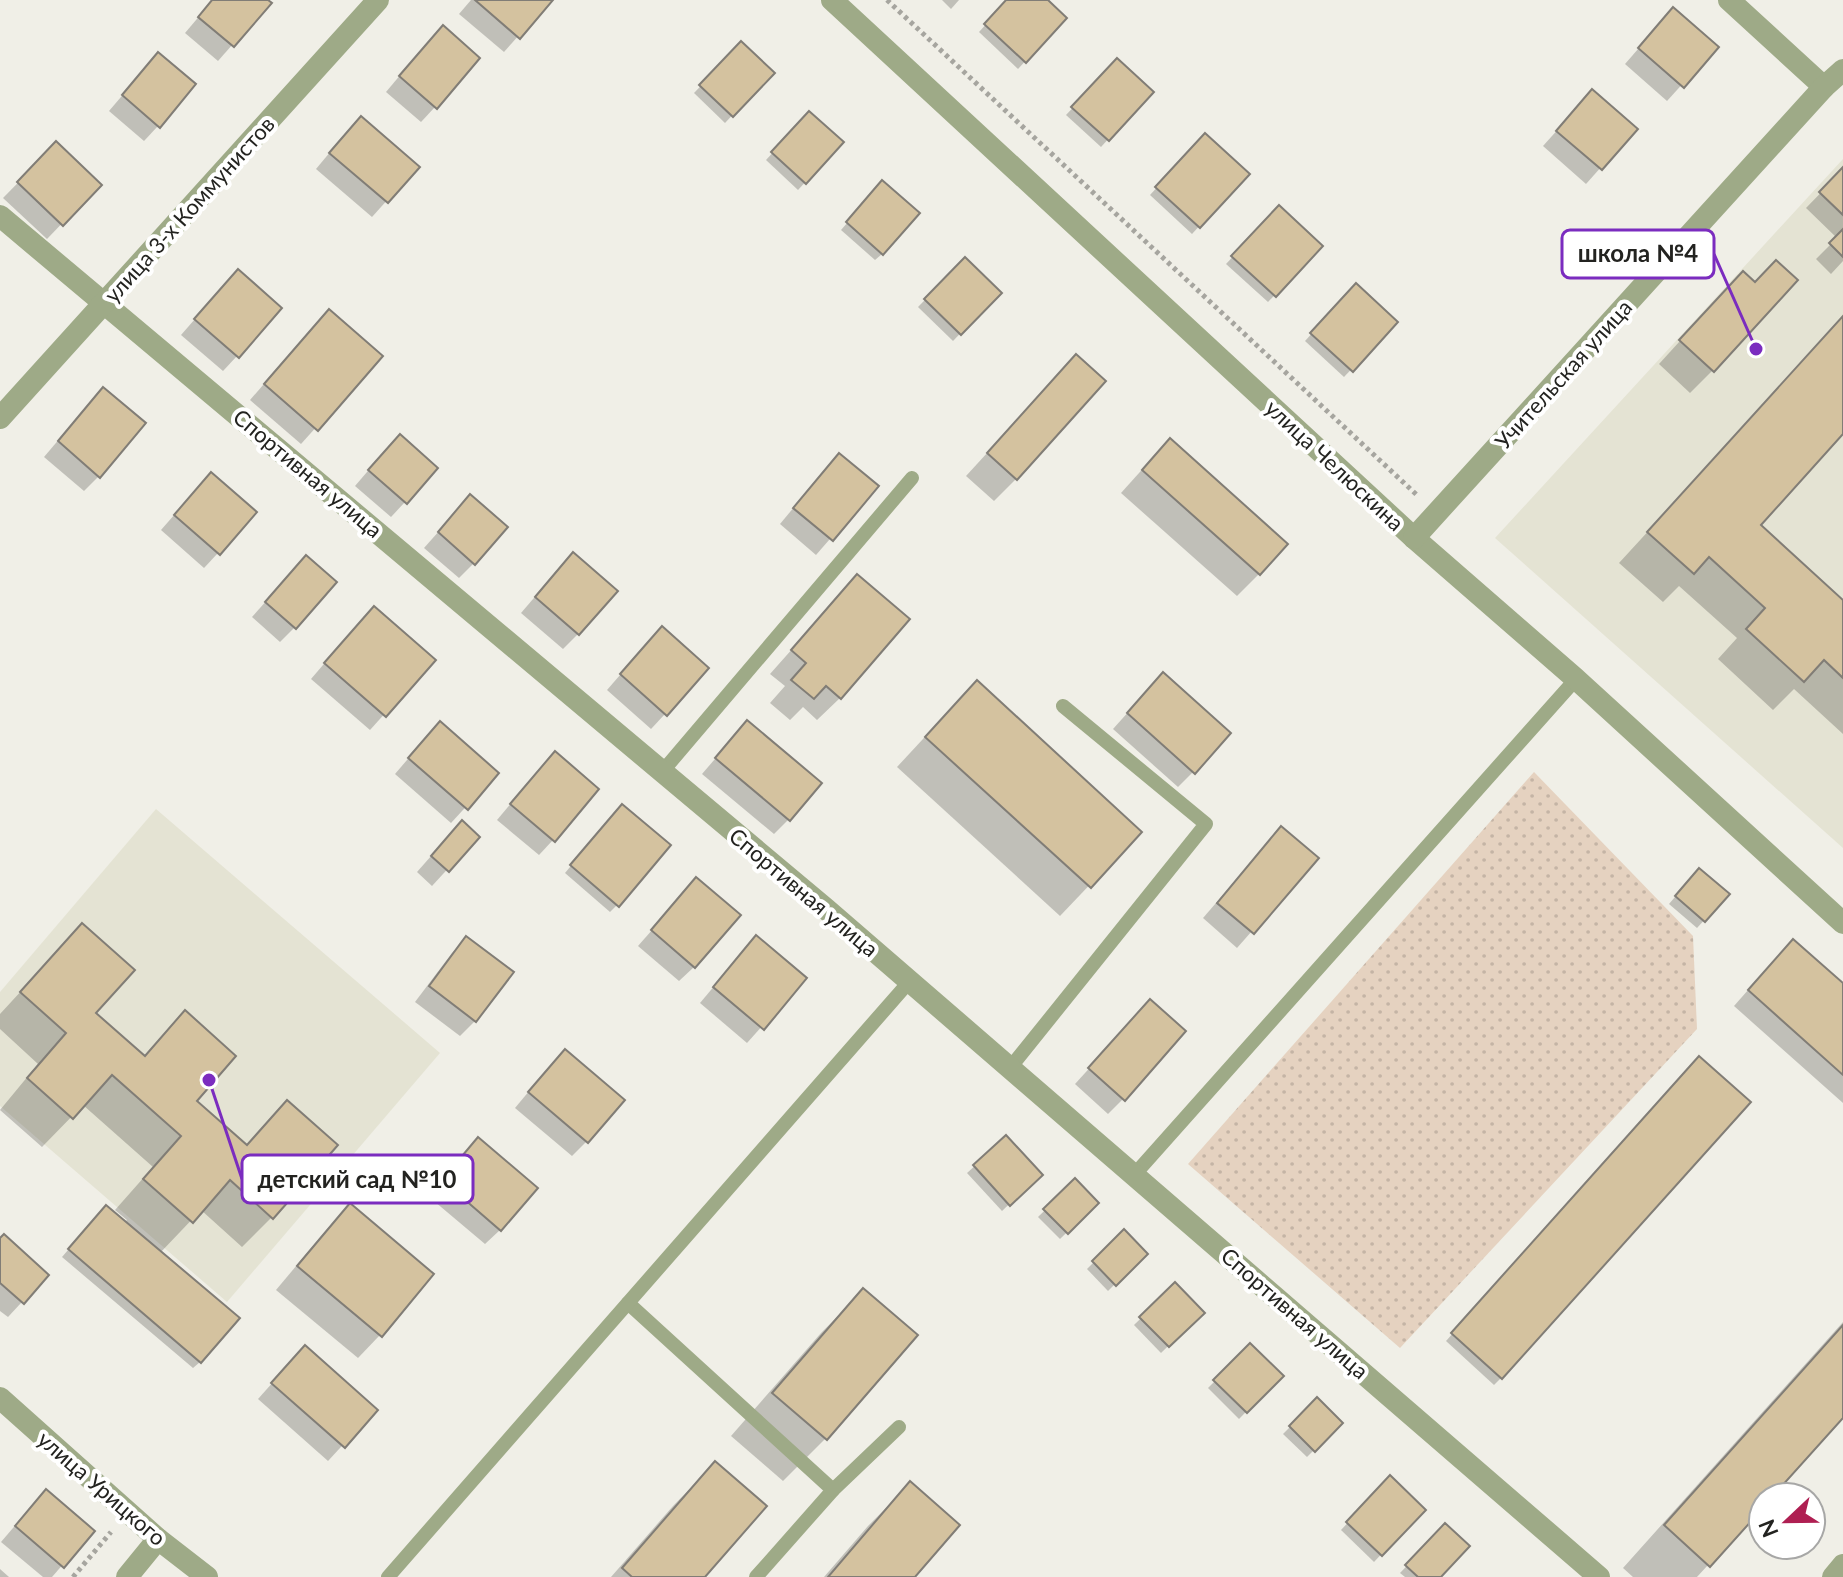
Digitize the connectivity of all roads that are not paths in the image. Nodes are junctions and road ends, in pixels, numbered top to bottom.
1 (378, 0) edge
2 (832, 0) edge
3 (1729, 0) edge
4 (1843, 70) edge
5 (1824, 87) junction
6 (0, 216) edge
7 (105, 302) junction
8 (0, 418) edge
9 (912, 478) dead end
10 (1414, 538) junction
11 (1576, 679) junction
12 (1063, 706) dead end
13 (662, 772) junction
14 (1843, 923) edge
15 (909, 982) junction
16 (1010, 1068) junction
17 (1135, 1174) junction
18 (628, 1303) junction
19 (0, 1398) edge
20 (899, 1427) dead end
21 (833, 1490) junction
22 (158, 1539) junction
23 (1843, 1565) edge
24 (127, 1577) edge
25 (207, 1577) edge
26 (388, 1577) edge
27 (756, 1577) edge
28 (1599, 1577) edge
29 (1833, 1577) edge

1 - 7 street, улица 3-х Коммунистов
2 - 10 street, улица Челюскина
3 - 5 street
4 - 5 street, Учительская улица
5 - 10 street, Учительская улица
6 - 7 street, Спортивная улица
7 - 8 street, улица 3-х Коммунистов
7 - 13 street, Спортивная улица
9 - 13 lane
10 - 11 street, улица Челюскина
11 - 14 street, улица Челюскина
11 - 17 lane
12 - 16 lane
13 - 15 street, Спортивная улица
15 - 16 street, Спортивная улица
15 - 18 lane
16 - 17 street, Спортивная улица
17 - 28 street, Спортивная улица
18 - 21 lane
18 - 26 lane
19 - 22 street, улица Урицкого
20 - 21 lane
21 - 27 lane
22 - 24 street
22 - 25 street, улица Урицкого
23 - 29 street

